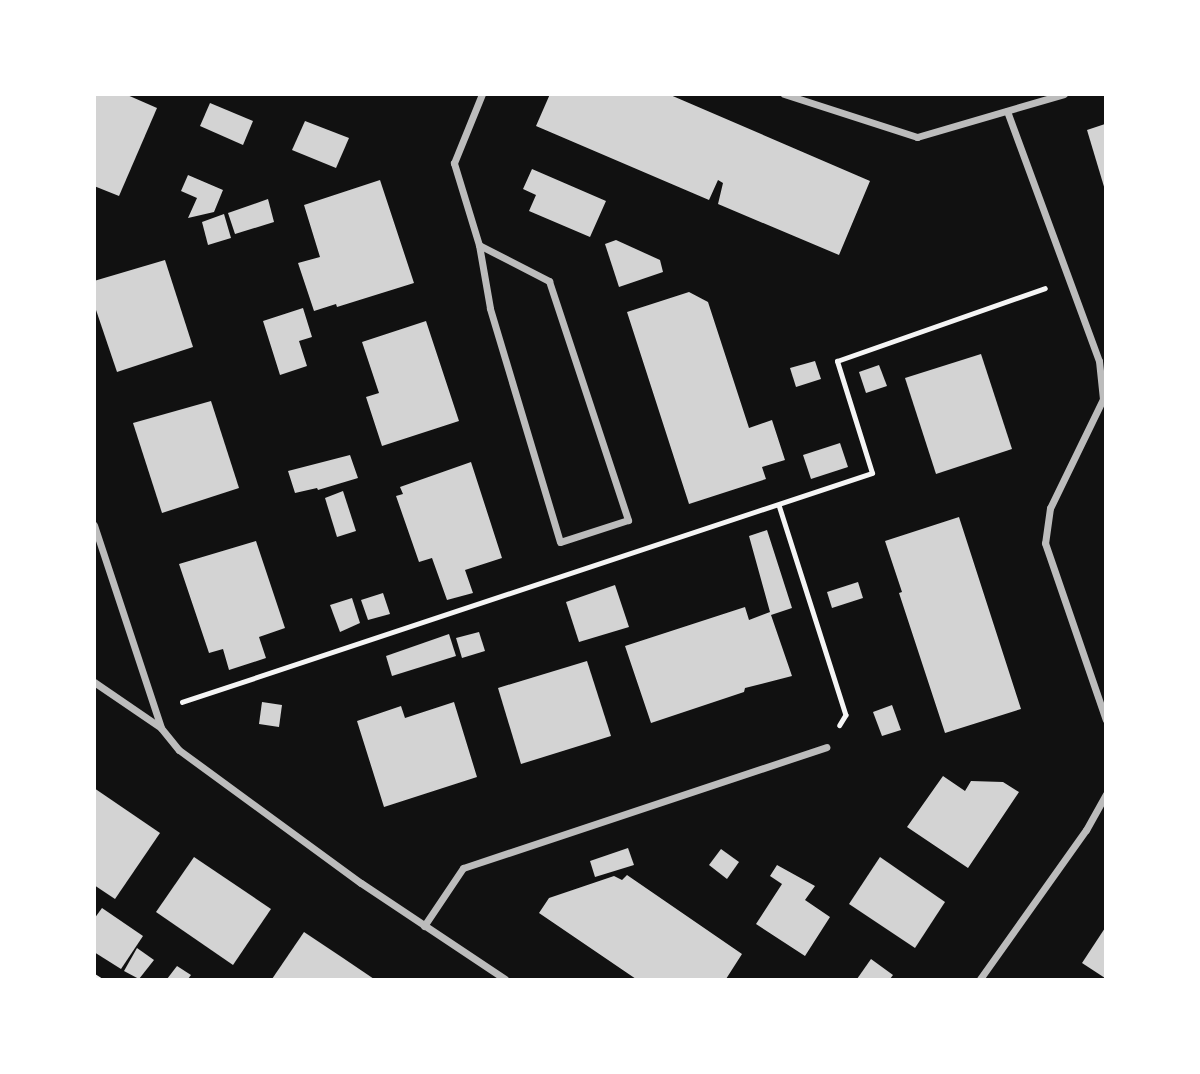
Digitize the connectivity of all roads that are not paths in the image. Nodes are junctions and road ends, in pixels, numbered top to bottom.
1 (482, 94) edge
2 (784, 94) edge
3 (1064, 94) edge
4 (796, 97) edge
5 (1007, 111) junction
6 (478, 246) junction
7 (94, 525) edge
8 (94, 682) edge
9 (1105, 720) edge
10 (162, 728) junction
11 (826, 747) road end
12 (1105, 794) edge
13 (424, 926) junction
14 (505, 979) edge
15 (980, 979) edge

1 - 6 street
2 - 4 street
3 - 5 street
4 - 5 street
5 - 9 street
6 - 6 street
7 - 10 street
8 - 10 street
10 - 13 street
11 - 13 street
12 - 15 street
13 - 14 street

